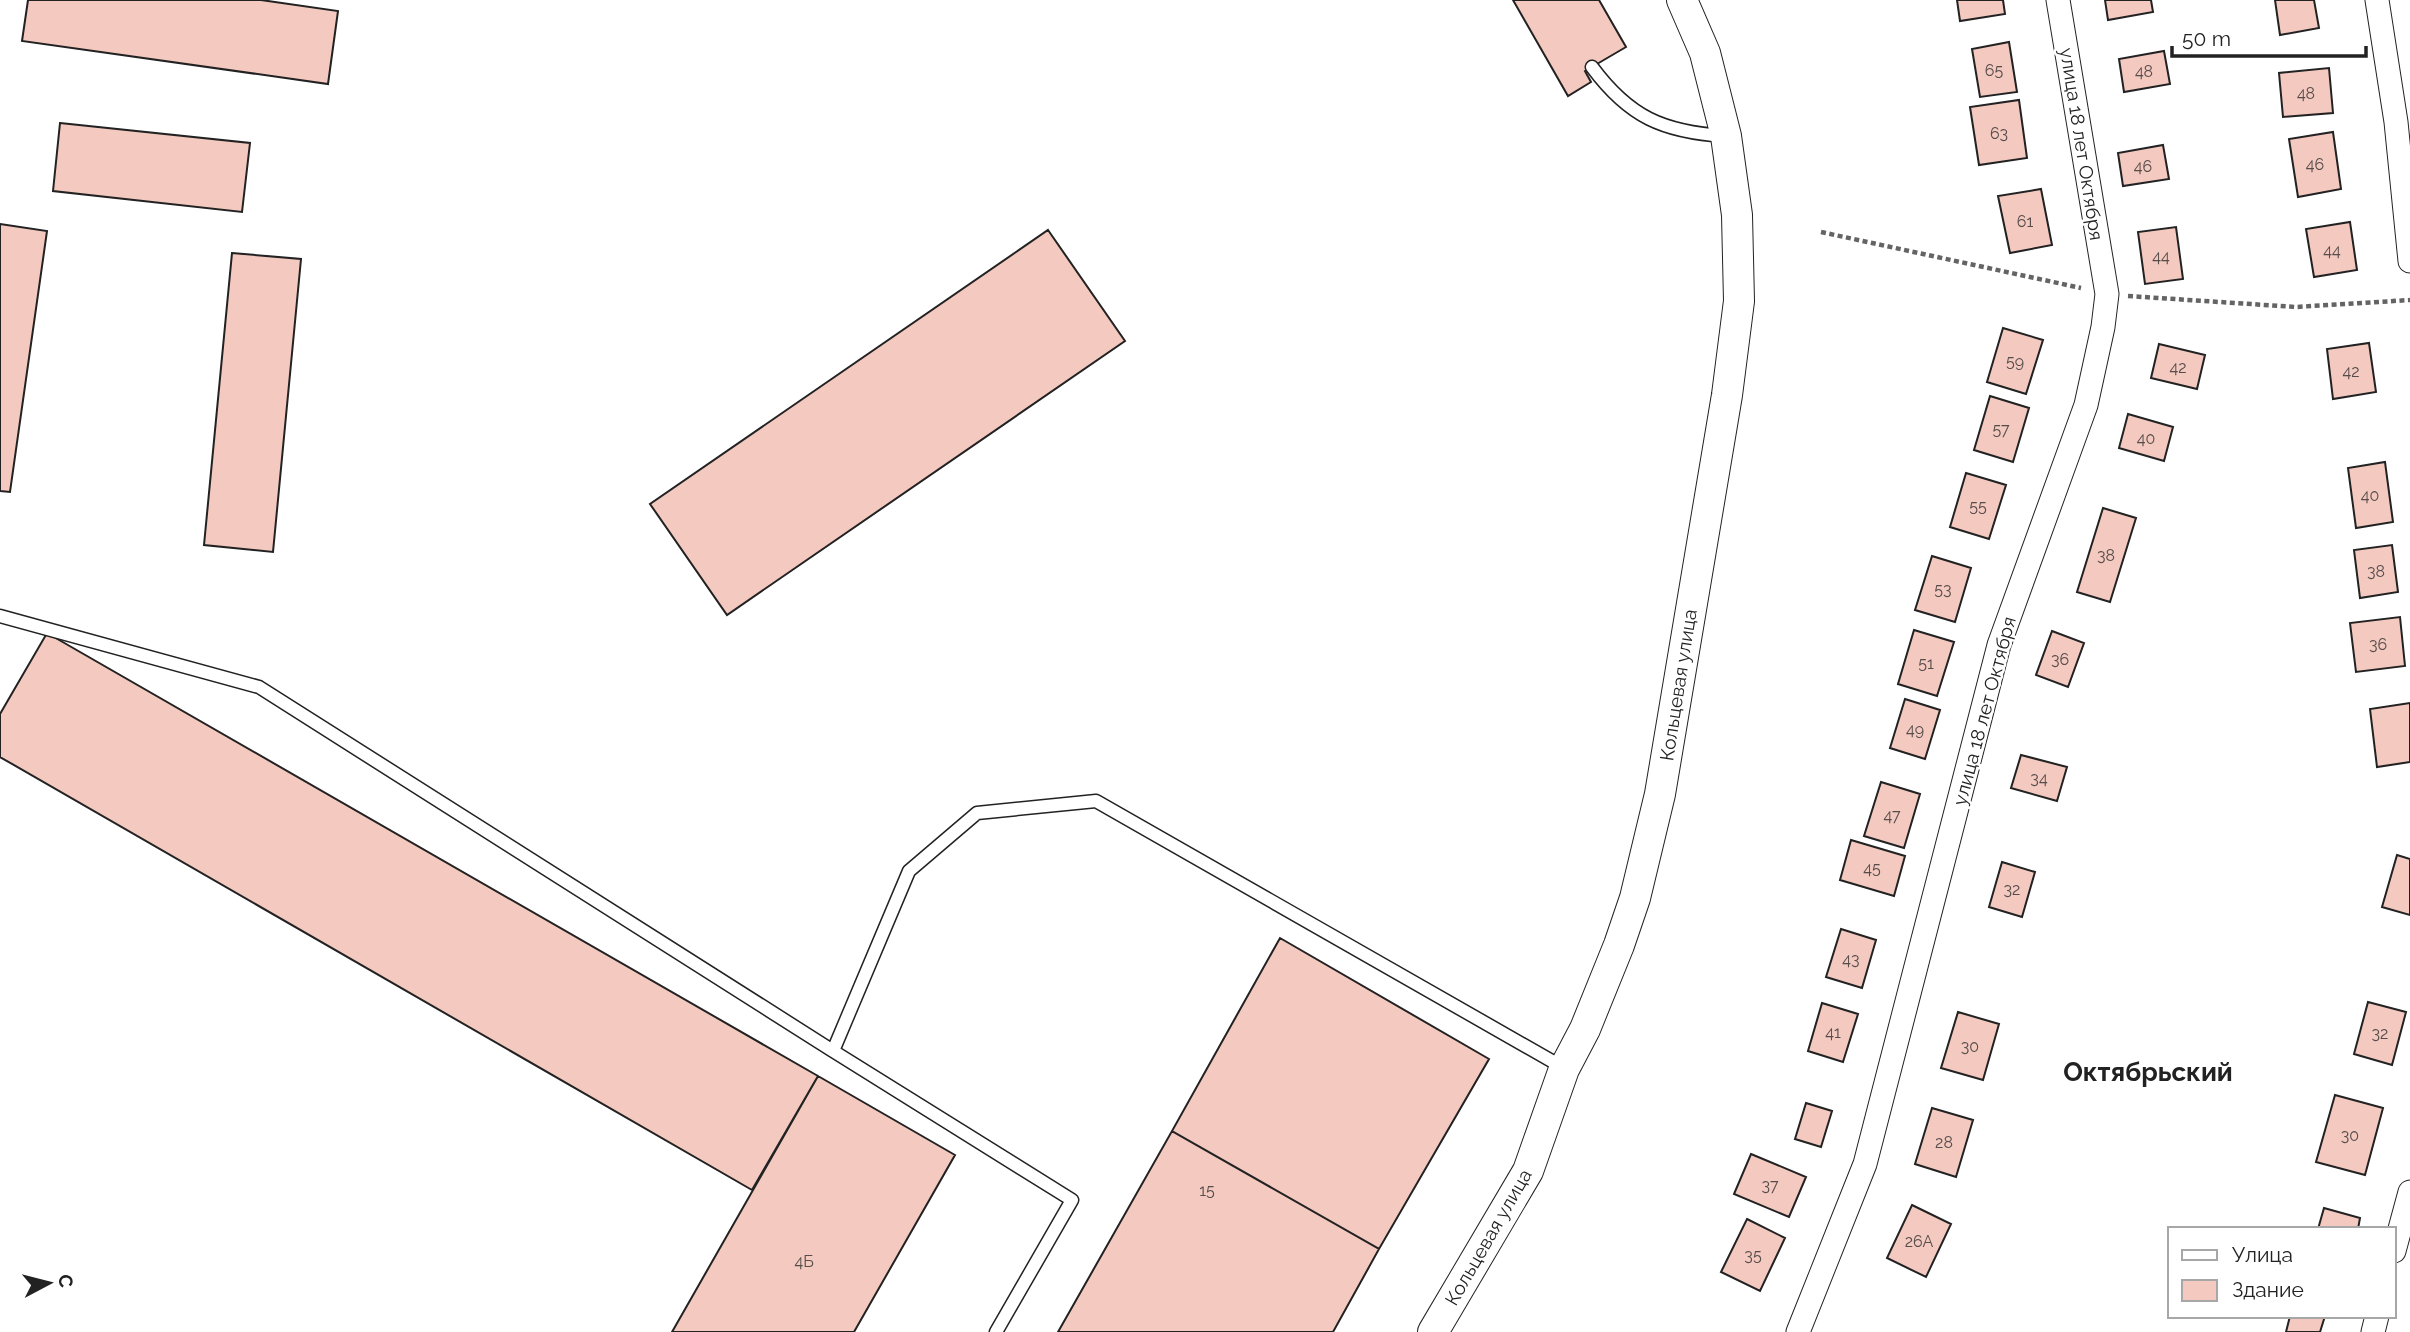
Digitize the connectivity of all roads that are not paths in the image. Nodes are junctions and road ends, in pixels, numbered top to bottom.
1 (1682, 0) edge
2 (2058, 0) edge
3 (2377, 0) edge
4 (1592, 67) dead end
5 (1726, 136) junction
6 (2410, 261) edge
7 (0, 616) edge
8 (833, 1051) junction
9 (1564, 1069) junction
10 (2410, 1192) edge
11 (2396, 1244) edge
12 (1800, 1331) edge
13 (996, 1332) edge
14 (1433, 1332) edge

1 - 5 street, Кольцевая улица
2 - 12 street, улица 18 лет Октября
3 - 6 street
4 - 5 lane
5 - 9 street, Кольцевая улица
7 - 8 lane
8 - 9 lane
8 - 13 lane
9 - 14 street, Кольцевая улица
10 - 11 street

